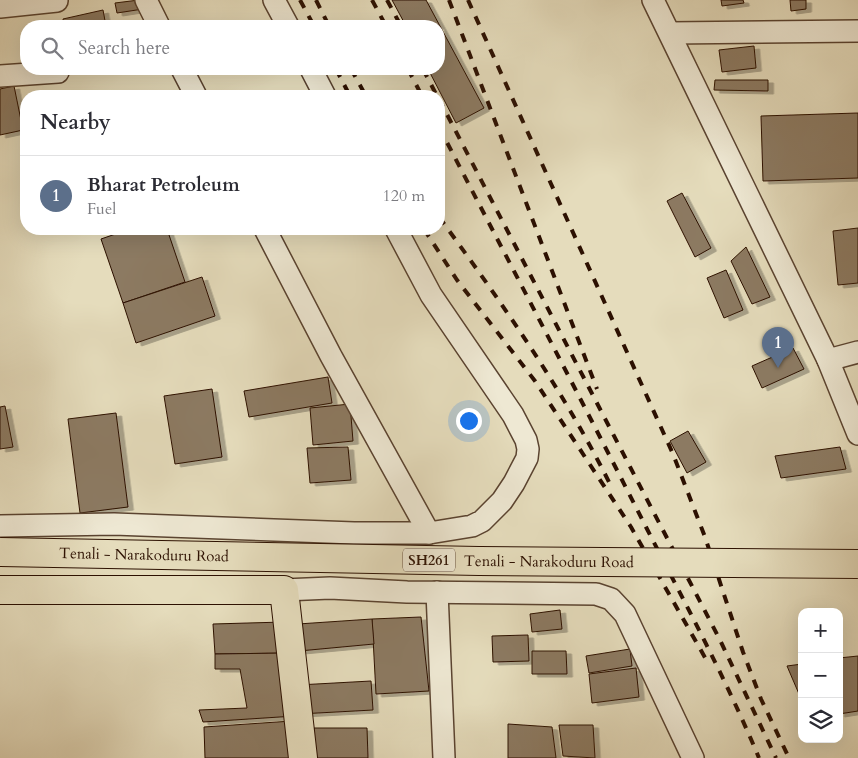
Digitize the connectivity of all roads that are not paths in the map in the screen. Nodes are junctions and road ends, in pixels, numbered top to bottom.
1 (146, 0) edge
2 (274, 0) edge
3 (653, 0) edge
4 (57, 1) edge
5 (0, 7) edge
6 (157, 20) edge
7 (285, 20) edge
8 (858, 31) edge
9 (670, 33) junction
10 (20, 75) edge
11 (185, 75) edge
12 (314, 75) edge
13 (0, 76) edge
14 (193, 90) edge
15 (323, 90) edge
16 (268, 235) edge
17 (399, 235) edge
18 (858, 352) edge
19 (828, 360) junction
20 (858, 434) edge
21 (0, 526) edge
22 (428, 533) junction
23 (0, 552) edge
24 (858, 564) edge
25 (0, 590) edge
26 (284, 590) junction
27 (437, 592) junction
28 (303, 758) edge
29 (444, 758) edge
30 (693, 758) edge

1 - 6 street
2 - 7 street
3 - 9 street
4 - 5 street
8 - 9 street
9 - 19 street
10 - 13 street
11 - 14 street
12 - 15 street
16 - 22 street
17 - 22 street
18 - 19 street
19 - 20 street
21 - 22 street
23 - 24 main road, Tenali - Narakoduru Road / SH261, bridge
25 - 26 main road
26 - 27 street
26 - 28 main road
27 - 29 street
27 - 30 street

